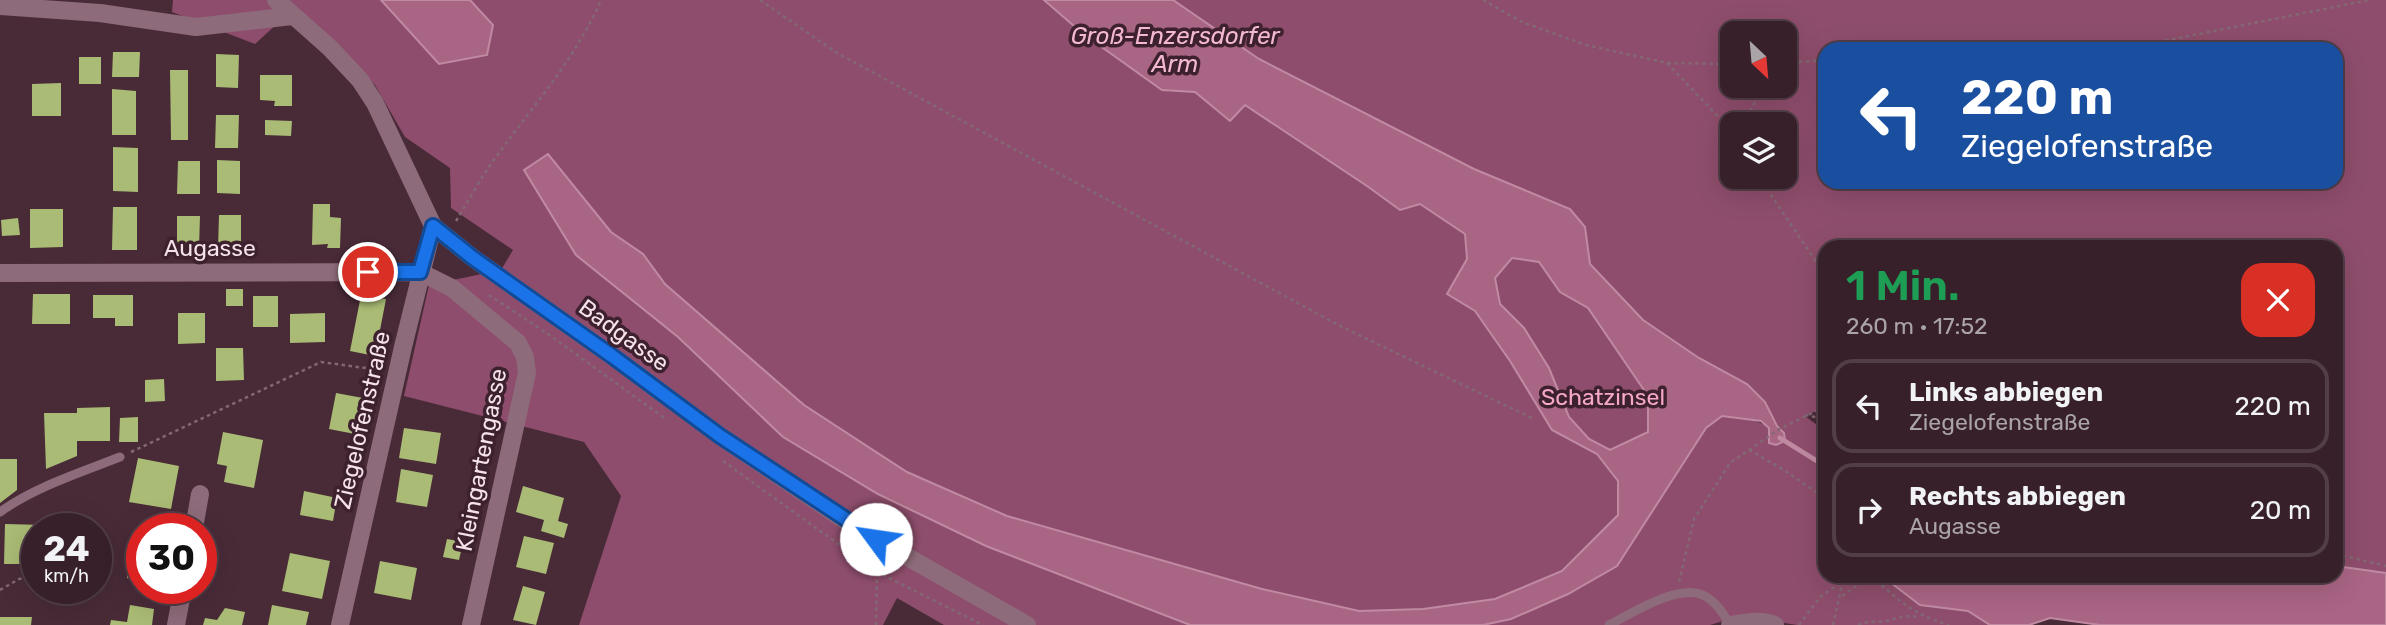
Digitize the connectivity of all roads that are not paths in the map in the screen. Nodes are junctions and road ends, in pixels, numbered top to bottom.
1 (276, 0) edge
2 (0, 6) edge
3 (95, 6) edge
4 (292, 16) junction
5 (440, 231) junction
6 (420, 272) junction
7 (0, 273) edge
8 (120, 457) road end
9 (200, 494) dead end
10 (0, 512) edge
11 (197, 513) edge
12 (180, 604) edge
13 (176, 625) edge
14 (340, 625) edge
15 (471, 625) edge
16 (1027, 625) edge
17 (1609, 625) edge
18 (1730, 625) edge
19 (1775, 625) edge

1 - 4 street, Badgasse
2 - 3 street
3 - 4 street
4 - 5 street, Badgasse
5 - 6 street, Ziegelofenstraße
5 - 16 street, Badgasse
6 - 7 street, Augasse
6 - 14 street, Ziegelofenstraße
6 - 15 street, Kleingartengasse
8 - 10 lane
9 - 11 street
12 - 13 street
17 - 18 lane
18 - 19 street

